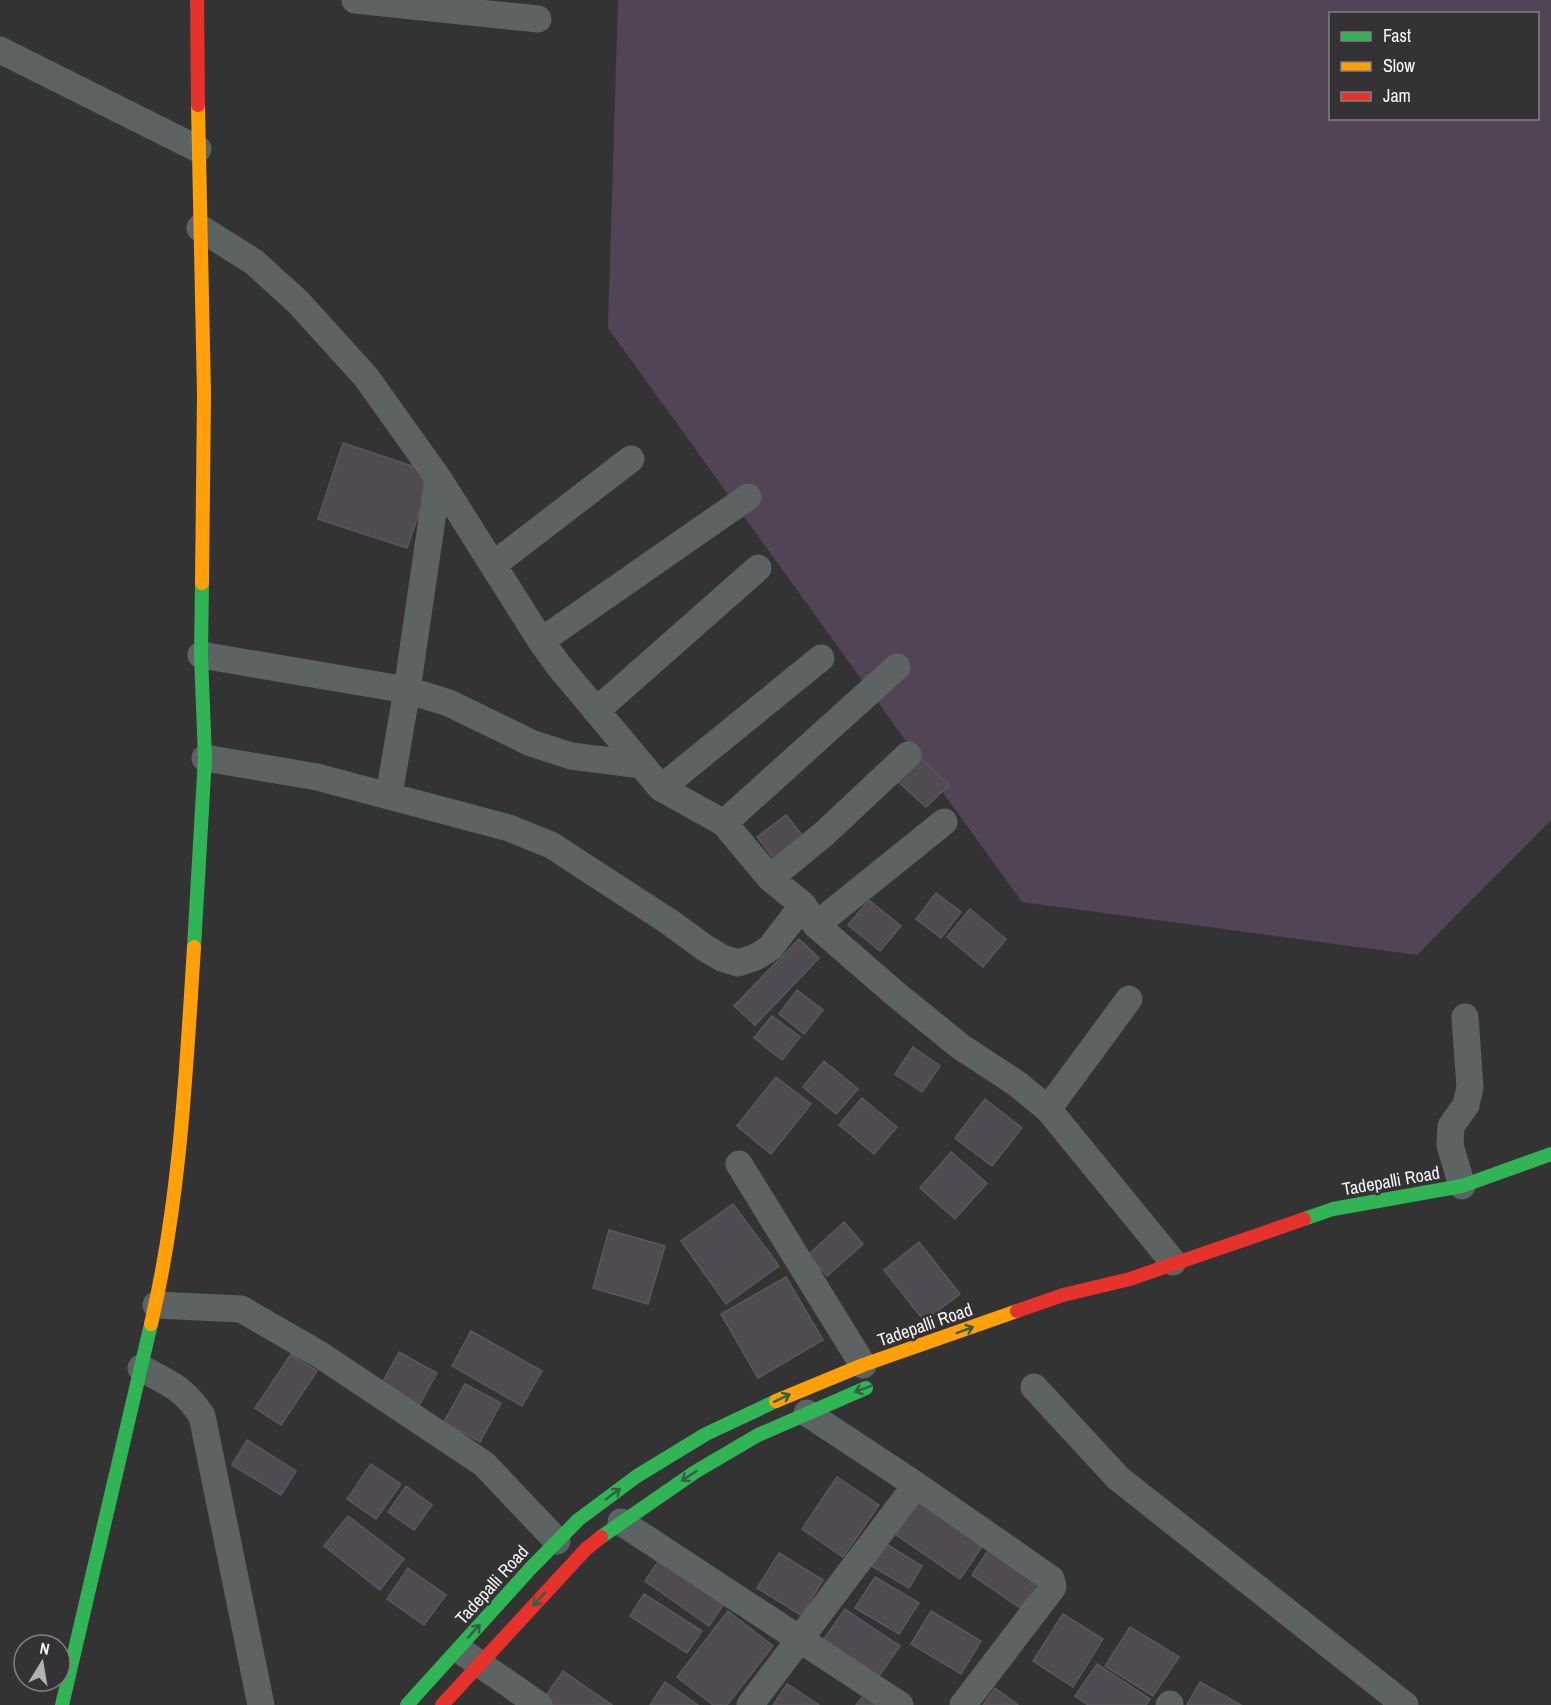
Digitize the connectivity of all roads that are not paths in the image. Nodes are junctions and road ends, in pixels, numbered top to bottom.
1 (198, 0) edge
2 (355, 0) edge
3 (538, 19) dead end
4 (0, 50) edge
5 (198, 149) junction
6 (200, 228) junction
7 (631, 459) dead end
8 (438, 478) junction
9 (748, 497) dead end
10 (493, 565) junction
11 (758, 568) dead end
12 (541, 641) junction
13 (201, 655) junction
14 (821, 658) dead end
15 (897, 668) dead end
16 (406, 690) junction
17 (596, 711) junction
18 (908, 755) dead end
19 (205, 758) junction
20 (642, 765) junction
21 (661, 788) junction
22 (389, 795) junction
23 (944, 822) dead end
24 (724, 823) junction
25 (770, 878) junction
26 (810, 915) junction
27 (1129, 999) dead end
28 (1465, 1017) dead end
29 (1048, 1109) junction
30 (1551, 1154) edge
31 (738, 1164) dead end
32 (1462, 1186) junction
33 (1173, 1262) junction
34 (1130, 1279) junction
35 (156, 1305) junction
36 (1085, 1305) dead end
37 (141, 1368) junction
38 (871, 1374) junction
39 (1034, 1387) dead end
40 (807, 1413) junction
41 (916, 1485) junction
42 (621, 1522) junction
43 (557, 1541) junction
44 (801, 1640) junction
45 (468, 1656) junction
46 (62, 1705) edge
47 (261, 1705) edge
48 (407, 1705) edge
49 (442, 1705) edge
50 (539, 1705) edge
51 (750, 1705) edge
52 (900, 1705) edge
53 (963, 1705) edge
54 (1405, 1705) edge

1 - 5 street
2 - 3 street
4 - 5 street
5 - 6 street
6 - 8 street
6 - 13 street
7 - 10 street
8 - 10 street
8 - 16 street
9 - 12 street
10 - 12 street
11 - 17 street
12 - 17 street
13 - 16 street
13 - 19 street
14 - 21 street
15 - 24 street
16 - 20 street
16 - 22 street
17 - 20 street
18 - 25 street
19 - 22 street
19 - 35 street
20 - 21 street
21 - 24 street
22 - 26 street
23 - 26 street
24 - 25 street
25 - 26 street
26 - 29 street
27 - 29 street
28 - 32 street
29 - 33 street
30 - 32 street, Tadepalli Road
31 - 38 street
32 - 33 street, Tadepalli Road
33 - 34 street, Tadepalli Road
34 - 36 street
38 -> 34 street, Tadepalli Road
35 - 37 street
35 - 43 street
37 - 46 street
37 - 47 street
38 -> 40 street
43 -> 38 street, Tadepalli Road
39 - 54 street
40 - 41 street
40 -> 42 street
41 - 44 street
41 - 53 street
42 - 44 street
42 -> 45 street
45 -> 43 street, Tadepalli Road
44 - 51 street
44 - 52 street
45 - 48 street, Tadepalli Road
45 - 49 street
45 - 50 street

